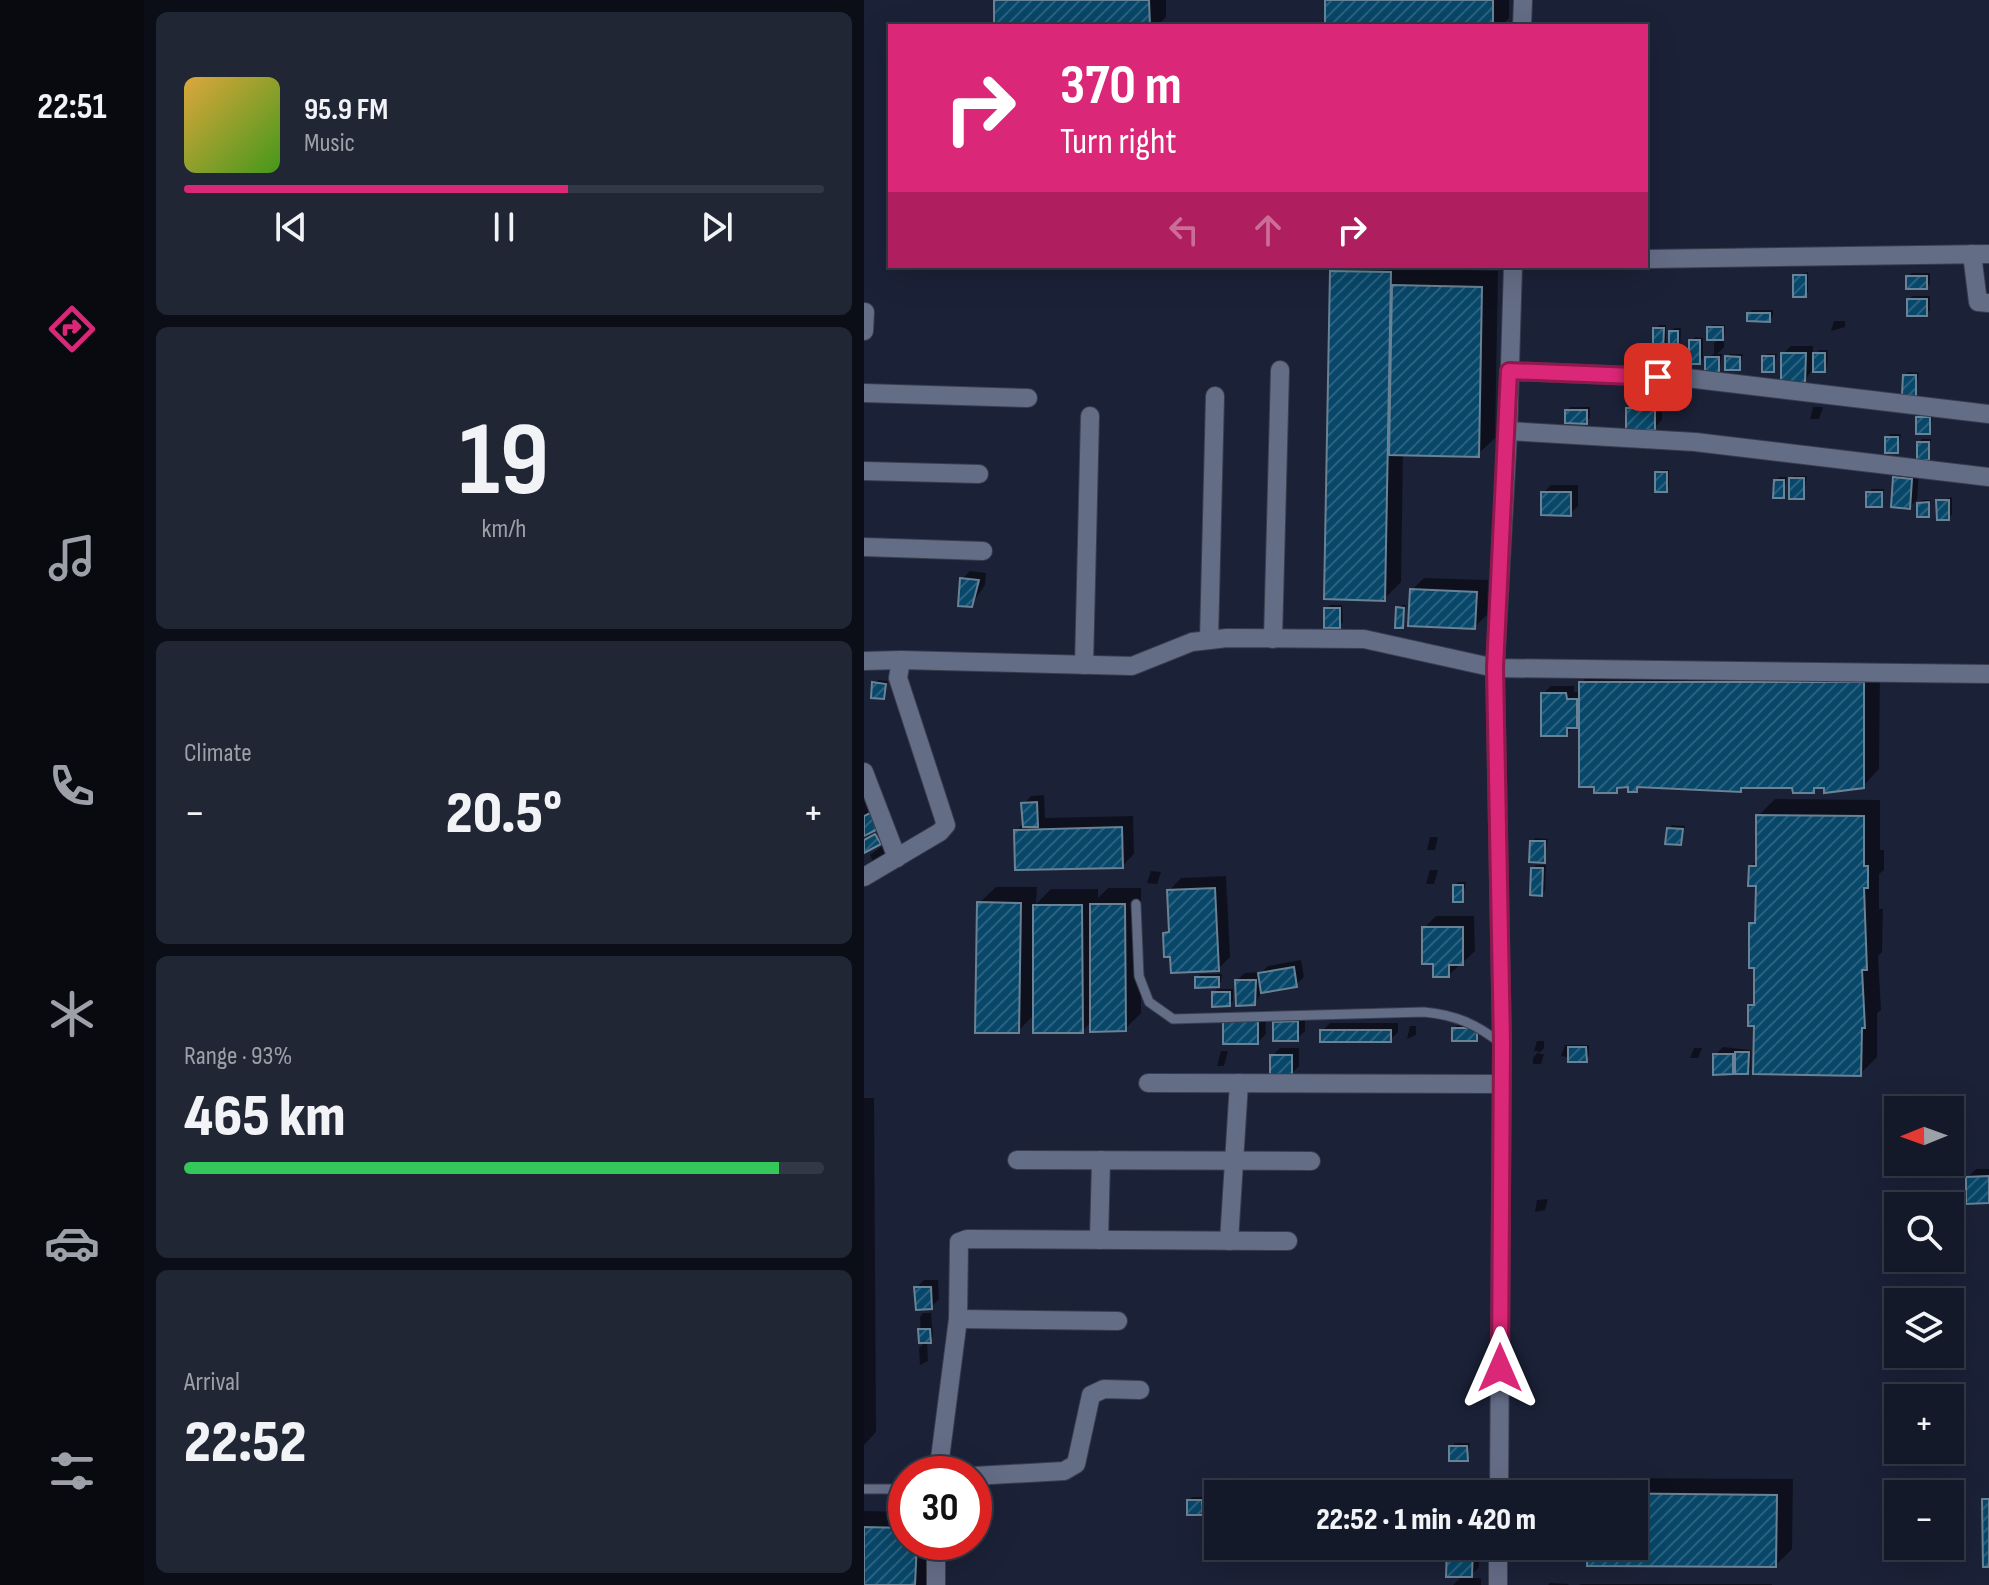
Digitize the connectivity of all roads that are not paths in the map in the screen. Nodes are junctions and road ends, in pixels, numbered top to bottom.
1 (1523, 0) edge
2 (1522, 24) edge
3 (1980, 254) edge
4 (1648, 259) edge
5 (1513, 268) edge
6 (1989, 303) edge
7 (865, 312) edge
8 (864, 331) edge
9 (1280, 370) dead end
10 (1509, 371) junction
11 (864, 393) edge
12 (1215, 396) dead end
13 (1028, 398) dead end
14 (1989, 414) edge
15 (1090, 416) dead end
16 (1508, 431) junction
17 (864, 471) edge
18 (979, 474) dead end
19 (1989, 477) edge
20 (864, 547) edge
21 (983, 551) dead end
22 (1273, 639) junction
23 (1209, 640) junction
24 (901, 660) junction
25 (864, 661) edge
26 (1084, 665) junction
27 (1495, 668) junction
28 (1989, 674) edge
29 (864, 772) edge
30 (897, 858) junction
31 (864, 877) edge
32 (1136, 904) dead end
33 (1502, 1044) junction
34 (1148, 1083) dead end
35 (1239, 1083) junction
36 (1502, 1084) junction
37 (1017, 1160) dead end
38 (1101, 1160) junction
39 (1232, 1161) junction
40 (1311, 1161) dead end
41 (1099, 1240) junction
42 (1229, 1241) junction
43 (1288, 1241) dead end
44 (958, 1319) junction
45 (1118, 1321) dead end
46 (1140, 1390) dead end
47 (940, 1456) edge
48 (992, 1475) edge
49 (1499, 1480) edge
50 (864, 1489) edge
51 (888, 1489) edge
52 (936, 1560) edge
53 (1498, 1560) edge
54 (936, 1585) edge
55 (1498, 1585) edge

1 - 2 street
3 - 4 street
3 - 6 street
5 - 10 street
7 - 8 street
9 - 22 street
10 - 14 street
10 - 16 street
11 - 13 street
12 - 23 street
15 - 26 street
16 - 19 street
16 - 27 street
17 - 18 street
20 - 21 street
22 - 23 street
22 - 27 street
23 - 26 street
24 - 25 street
24 - 26 street
24 - 30 street
27 - 28 street
27 - 33 street
29 - 30 street
30 - 31 street
32 - 33 lane
33 - 36 street
34 - 35 street
35 - 36 street
35 - 39 street
36 - 49 street
37 - 38 street
38 - 39 street
38 - 41 street
39 - 40 street
39 - 42 street
41 - 42 street
41 - 44 street
42 - 43 street
44 - 45 street
44 - 47 street
46 - 48 street
50 - 51 lane
52 - 54 street
53 - 55 street

